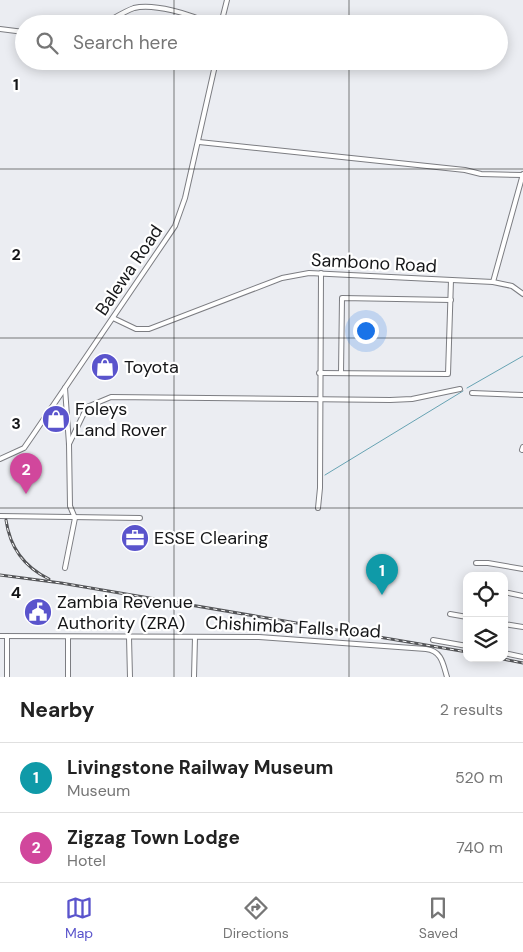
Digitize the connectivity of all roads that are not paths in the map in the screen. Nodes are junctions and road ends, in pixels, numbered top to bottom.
1 (227, 0) edge
2 (121, 15) edge
3 (184, 15) edge
4 (223, 15) edge
5 (0, 28) edge
6 (15, 30) edge
7 (214, 70) edge
8 (199, 142) junction
9 (523, 174) edge
10 (321, 273) junction
11 (452, 280) junction
12 (493, 282) junction
13 (523, 294) edge
14 (451, 300) junction
15 (113, 318) junction
16 (341, 373) junction
17 (319, 374) junction
18 (65, 388) junction
19 (460, 389) dead end
20 (472, 393) dead end
21 (523, 395) edge
22 (319, 398) junction
23 (69, 444) junction
24 (0, 459) edge
25 (318, 508) dead end
26 (0, 516) edge
27 (74, 518) junction
28 (140, 518) dead end
29 (476, 563) dead end
30 (66, 568) dead end
31 (523, 569) edge
32 (508, 593) edge
33 (523, 596) edge
34 (450, 614) dead end
35 (463, 616) edge
36 (508, 625) edge
37 (523, 627) edge
38 (0, 636) edge
39 (7, 636) junction
40 (68, 637) junction
41 (129, 637) junction
42 (194, 637) junction
43 (433, 640) dead end
44 (463, 645) edge
45 (508, 654) edge
46 (523, 657) edge
47 (7, 677) edge
48 (68, 677) edge
49 (130, 677) edge
50 (194, 677) edge
51 (447, 677) edge

1 - 4 street
2 - 3 street
5 - 6 street
7 - 8 street, Balewa Road
8 - 9 street
8 - 15 street, Balewa Road
9 - 12 street
10 - 11 street, Sambono Road
10 - 15 street, Sambono Road
10 - 17 street
11 - 12 street, Sambono Road
11 - 14 street
12 - 13 street, Sambono Road
14 - 16 street
14 - 16 street
15 - 18 street, Balewa Road
16 - 17 street
17 - 22 street
18 - 23 street
18 - 24 street, Balewa Road
19 - 22 street
20 - 21 street
22 - 23 street
22 - 25 street
23 - 27 street
26 - 27 street
27 - 28 street
27 - 30 street
29 - 31 street
32 - 33 street
34 - 35 street
36 - 37 street
38 - 39 street, Chishimba Falls Road
39 - 40 street, Chishimba Falls Road
39 - 47 street
40 - 41 street, Chishimba Falls Road
40 - 48 street
41 - 42 street, Chishimba Falls Road
41 - 49 street
42 - 50 street
42 - 51 street, Chishimba Falls Road
43 - 44 street
45 - 46 street

